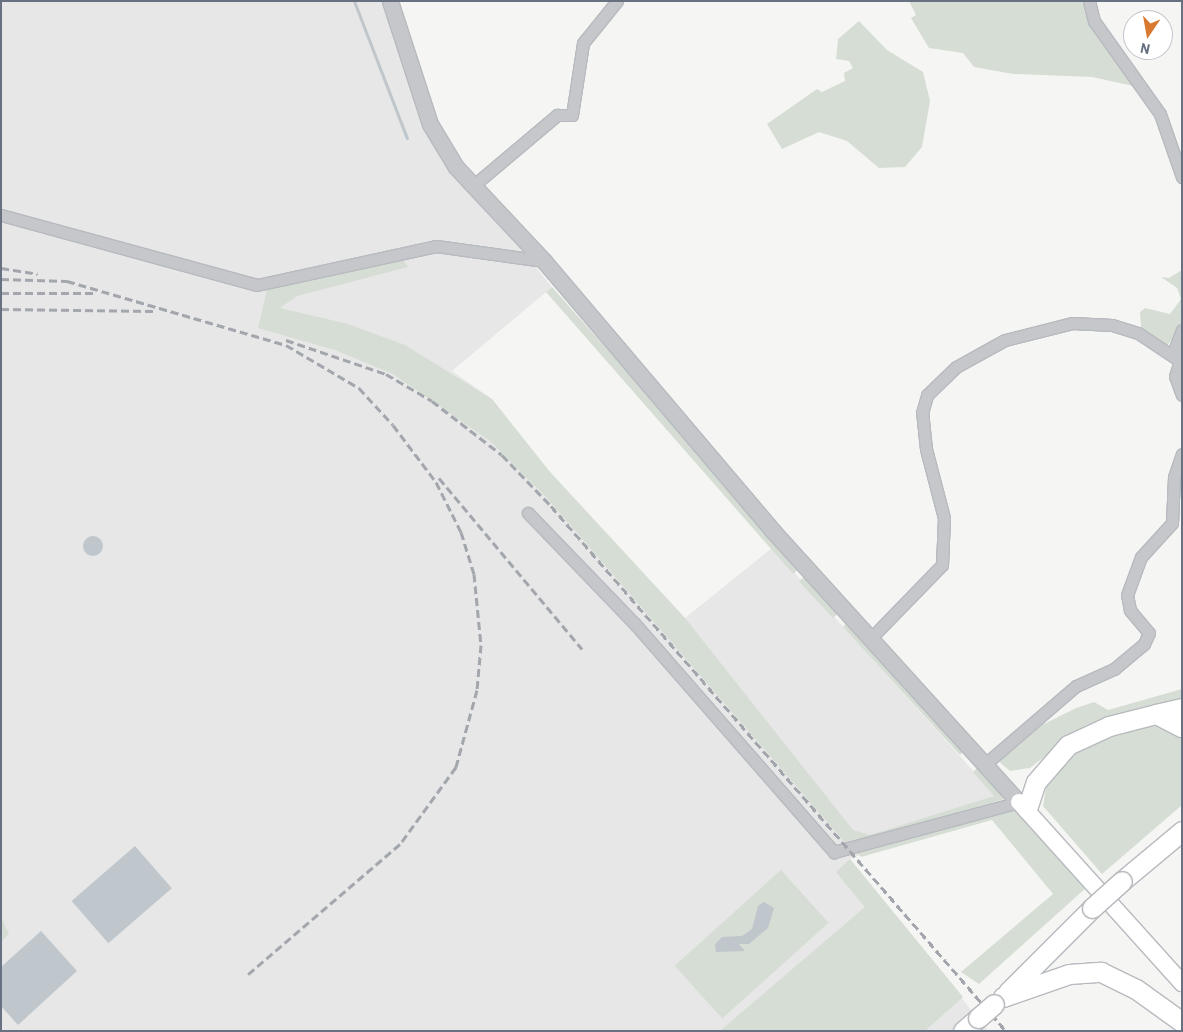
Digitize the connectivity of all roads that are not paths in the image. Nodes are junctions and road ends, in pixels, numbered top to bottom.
1 (390, 1) edge
2 (617, 1) edge
3 (1089, 1) edge
4 (1182, 176) edge
5 (474, 185) junction
6 (1, 215) edge
7 (544, 261) junction
8 (1182, 330) edge
9 (1181, 362) edge
10 (1182, 395) edge
11 (1182, 454) edge
12 (528, 513) dead end
13 (870, 639) junction
14 (1182, 708) edge
15 (1156, 714) junction
16 (1182, 727) edge
17 (984, 765) junction
18 (1023, 805) junction
19 (1182, 822) edge
20 (1182, 831) edge
21 (1165, 845) junction
22 (1182, 983) edge
23 (999, 1000) junction
24 (1182, 1022) edge
25 (963, 1031) edge

1 - 5 street
2 - 5 street
3 - 4 street
5 - 7 street
6 - 7 street
7 - 13 street
8 - 9 street
9 - 10 street
9 - 13 street
11 - 17 street
12 - 18 street
13 - 17 street
14 - 15 highway
15 - 16 highway
15 - 18 highway
17 - 18 street
18 - 22 main road
19 - 21 highway
20 - 21 highway
21 - 23 highway, bridge
23 - 24 highway
23 - 25 highway, bridge

